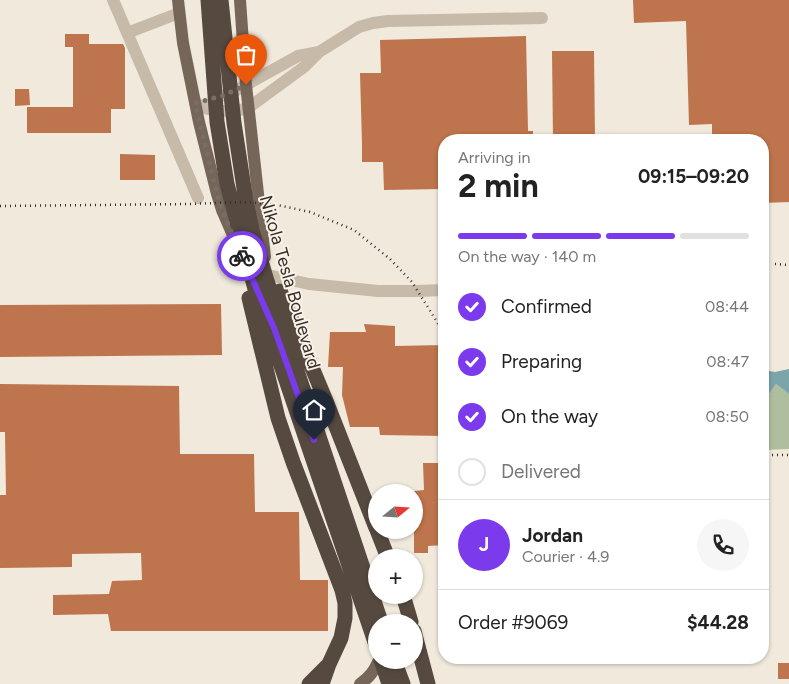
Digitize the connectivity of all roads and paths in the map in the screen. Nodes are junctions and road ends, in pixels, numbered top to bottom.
1 (113, 0) edge
2 (178, 0) edge
3 (217, 2) edge
4 (179, 14) junction
5 (542, 18) dead end
6 (127, 33) junction
7 (319, 52) junction
8 (246, 85) junction
9 (195, 103) junction
10 (248, 108) junction
11 (241, 164) junction
12 (227, 184) junction
13 (198, 198) dead end
14 (249, 271) junction
15 (267, 275) junction
16 (438, 290) edge
17 (274, 328) junction
18 (368, 506) edge
19 (358, 561) junction
20 (371, 614) edge
21 (378, 614) edge
22 (383, 614) edge
23 (368, 622) edge
24 (329, 664) junction
25 (423, 665) edge
26 (375, 669) edge
27 (383, 669) edge
28 (390, 669) edge
29 (397, 669) edge
30 (403, 669) edge
31 (309, 684) edge
32 (322, 684) edge
33 (360, 684) edge
34 (389, 684) edge
35 (395, 684) edge
36 (403, 684) edge
37 (409, 684) edge
38 (428, 684) edge

1 - 6 street
2 - 4 main road
3 - 8 main road
3 - 11 highway, Nikola Tesla Boulevard
3 - 12 highway, Nikola Tesla Boulevard
4 - 6 street
4 - 9 main road
5 - 7 street
6 - 13 street
7 - 8 street
7 - 10 street
8 - 9 street
8 - 10 main road
9 - 10 street
9 - 14 main road
10 - 15 main road
11 - 18 highway
11 - 21 highway, Nikola Tesla Boulevard
12 - 23 highway, Nikola Tesla Boulevard
12 - 24 highway
14 - 15 street
14 - 17 main road
15 - 16 street
15 - 17 main road
17 - 19 main road
19 - 20 main road
19 - 22 main road
24 - 31 highway
24 - 32 highway
25 - 38 highway
26 - 33 main road
27 - 34 highway
28 - 35 main road
29 - 36 highway
30 - 37 main road

